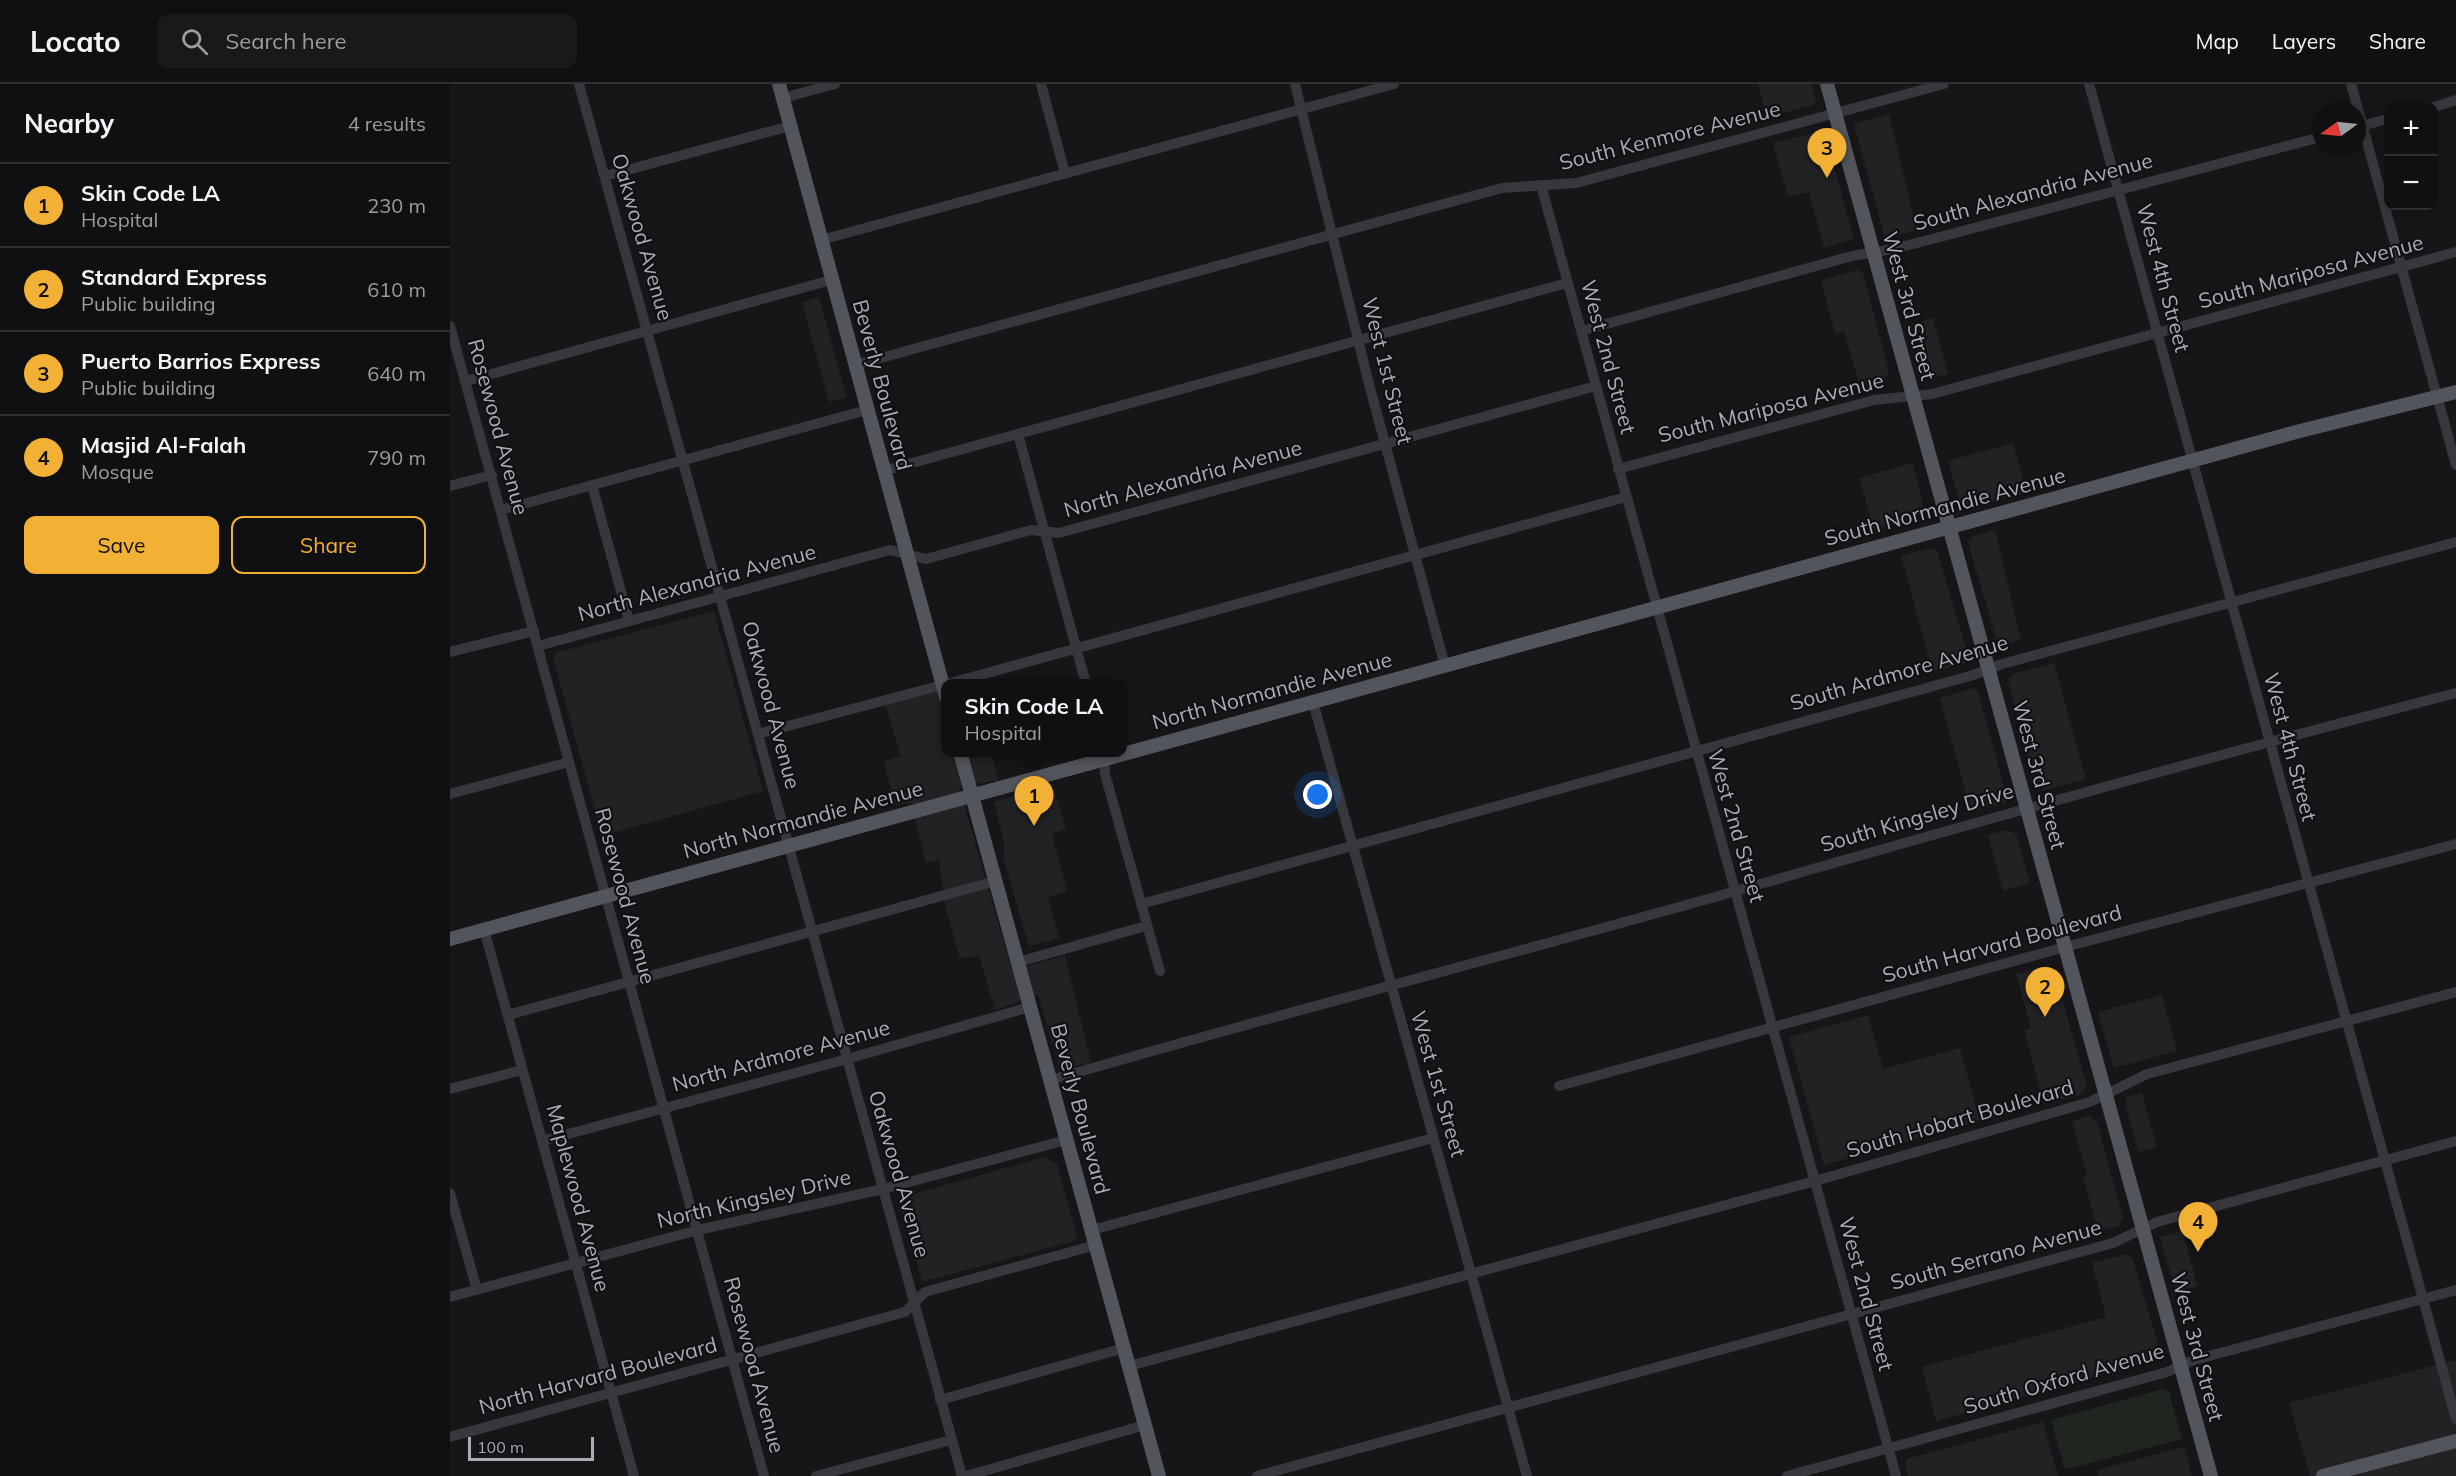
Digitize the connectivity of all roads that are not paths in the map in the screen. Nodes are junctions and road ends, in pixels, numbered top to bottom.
1 (579, 84) edge
2 (835, 84) edge
3 (1041, 84) edge
4 (1295, 84) edge
5 (1394, 84) edge
6 (1827, 84) edge
7 (1944, 84) edge
8 (2089, 84) edge
9 (2351, 84) edge
10 (781, 91) edge
11 (2456, 100) edge
12 (2354, 102) edge
13 (2438, 105) edge
14 (1302, 109) junction
15 (1834, 113) junction
16 (2384, 120) edge
17 (2366, 124) edge
18 (790, 126) junction
19 (2312, 139) edge
20 (2366, 149) edge
21 (1065, 173) junction
22 (604, 176) junction
23 (1541, 185) junction
24 (2119, 190) junction
25 (1334, 234) junction
26 (821, 240) junction
27 (2456, 252) edge
28 (1873, 253) junction
29 (2402, 267) junction
30 (831, 280) junction
31 (1567, 283) junction
32 (450, 326) edge
33 (647, 329) junction
34 (1581, 332) junction
35 (2157, 333) junction
36 (1359, 340) junction
37 (855, 365) junction
38 (466, 381) junction
39 (1596, 386) junction
40 (2456, 392) edge
41 (1912, 395) junction
42 (2437, 397) junction
43 (867, 410) junction
44 (1018, 434) junction
45 (1385, 444) junction
46 (683, 460) junction
47 (2192, 462) junction
48 (2456, 465) edge
49 (1618, 468) junction
50 (883, 471) junction
51 (492, 475) junction
52 (592, 485) junction
53 (450, 486) edge
54 (1626, 497) junction
55 (501, 510) junction
56 (1948, 527) junction
57 (1044, 530) junction
58 (2456, 542) edge
59 (1415, 554) junction
60 (906, 555) junction
61 (720, 595) junction
62 (2231, 604) junction
63 (1656, 607) junction
64 (630, 621) junction
65 (534, 631) junction
66 (538, 646) junction
67 (1076, 648) junction
68 (450, 652) edge
69 (1445, 666) junction
70 (1988, 670) junction
71 (943, 679) edge
72 (972, 679) edge
73 (1085, 679) edge
74 (941, 688) edge
75 (2456, 693) edge
76 (1313, 702) junction
77 (758, 734) junction
78 (2268, 741) junction
79 (1127, 750) edge
80 (1695, 750) junction
81 (961, 757) edge
82 (1101, 757) edge
83 (1104, 757) edge
84 (569, 762) junction
85 (450, 794) edge
86 (972, 795) junction
87 (2026, 808) junction
88 (2456, 844) edge
89 (789, 845) junction
90 (1353, 845) junction
91 (996, 881) junction
92 (2308, 883) junction
93 (1735, 891) junction
94 (605, 897) junction
95 (1140, 904) junction
96 (1146, 926) junction
97 (484, 929) junction
98 (813, 932) junction
99 (450, 939) edge
100 (2065, 947) junction
101 (1018, 962) junction
102 (1160, 970) dead end
103 (629, 983) junction
104 (1390, 986) junction
105 (2456, 992) edge
106 (1030, 1007) junction
107 (508, 1015) junction
108 (2346, 1022) junction
109 (1772, 1027) junction
110 (847, 1059) junction
111 (522, 1070) junction
112 (1051, 1080) junction
113 (1559, 1086) dead end
114 (450, 1089) edge
115 (2105, 1094) junction
116 (664, 1108) junction
117 (1433, 1138) junction
118 (1066, 1140) junction
119 (542, 1141) junction
120 (2456, 1141) edge
121 (2384, 1161) junction
122 (1815, 1181) junction
123 (883, 1189) junction
124 (450, 1193) edge
125 (2143, 1229) junction
126 (698, 1230) junction
127 (1092, 1230) junction
128 (1096, 1245) junction
129 (575, 1263) junction
130 (1470, 1273) junction
131 (477, 1290) junction
132 (2456, 1290) edge
133 (450, 1298) edge
134 (2422, 1300) junction
135 (914, 1303) junction
136 (1850, 1315) junction
137 (1124, 1348) junction
138 (733, 1359) junction
139 (1129, 1366) junction
140 (2181, 1366) junction
141 (611, 1393) junction
142 (940, 1400) junction
143 (1508, 1407) junction
144 (2456, 1419) edge
145 (1145, 1425) junction
146 (450, 1437) edge
147 (951, 1440) junction
148 (2456, 1441) edge
149 (1888, 1448) junction
150 (633, 1476) edge
151 (764, 1476) edge
152 (816, 1476) edge
153 (964, 1476) edge
154 (1159, 1476) edge
155 (1257, 1476) edge
156 (1527, 1476) edge
157 (1787, 1476) edge
158 (1896, 1476) edge
159 (2211, 1476) edge
160 (2323, 1476) edge

1 - 22 street, Oakwood Avenue
2 - 10 street
3 - 21 street
4 - 14 street, West 1st Street
5 - 14 street
6 - 15 main road, West 3rd Street
7 - 15 street, South Kenmore Avenue
8 - 24 street, West 4th Street
9 - 12 street
10 - 18 main road, Beverly Boulevard
11 - 13 street
14 - 21 street
14 - 25 street, West 1st Street
15 - 23 street, South Kenmore Avenue
15 - 28 main road, West 3rd Street
16 - 17 street
18 - 22 street
18 - 26 main road, Beverly Boulevard
19 - 24 street, South Alexandria Avenue
20 - 29 street
21 - 26 street
22 - 33 street, Oakwood Avenue
23 - 25 street, South Kenmore Avenue
23 - 31 street, West 2nd Street
24 - 28 street, South Alexandria Avenue
24 - 35 street, West 4th Street
25 - 36 street, West 1st Street
25 - 37 street, South Kenmore Avenue
26 - 30 main road, Beverly Boulevard
27 - 29 street, South Mariposa Avenue
28 - 34 street, South Alexandria Avenue
28 - 41 main road, West 3rd Street
29 - 35 street, South Mariposa Avenue
29 - 42 street
30 - 33 street
30 - 37 main road, Beverly Boulevard
31 - 34 street, West 2nd Street
31 - 36 street
32 - 38 street, Rosewood Avenue
33 - 38 street
33 - 46 street, Oakwood Avenue
34 - 39 street, West 2nd Street
35 - 41 street, South Mariposa Avenue
35 - 47 street, West 4th Street
36 - 44 street
36 - 45 street, West 1st Street
37 - 43 main road, Beverly Boulevard
38 - 51 street, Rosewood Avenue
39 - 45 street, North Alexandria Avenue
39 - 49 street, West 2nd Street
40 - 42 main road, South Normandie Avenue
41 - 49 street, South Mariposa Avenue
41 - 56 main road, West 3rd Street
42 - 47 main road, South Normandie Avenue
42 - 48 street
43 - 46 street
43 - 50 main road, Beverly Boulevard
44 - 50 street
44 - 57 street
45 - 57 street, North Alexandria Avenue
45 - 59 street, West 1st Street
46 - 52 street
46 - 61 street, Oakwood Avenue
47 - 56 main road, South Normandie Avenue
47 - 62 street, West 4th Street
49 - 54 street, West 2nd Street
50 - 60 main road, Beverly Boulevard
51 - 53 street
51 - 55 street, Rosewood Avenue
52 - 55 street
52 - 64 street
54 - 59 street
54 - 63 street, West 2nd Street
55 - 65 street, Rosewood Avenue
56 - 63 main road, South Normandie Avenue
56 - 70 main road, West 3rd Street
57 - 60 street, North Alexandria Avenue
57 - 67 street
58 - 62 street, South Ardmore Avenue
59 - 67 street
59 - 69 street, West 1st Street
60 - 61 street, North Alexandria Avenue
60 - 71 main road, Beverly Boulevard
61 - 64 street, North Alexandria Avenue
61 - 77 street, Oakwood Avenue
62 - 70 street, South Ardmore Avenue
62 - 78 street, West 4th Street
63 - 69 main road, South Normandie Avenue
63 - 80 street, West 2nd Street
64 - 66 street, North Alexandria Avenue
65 - 66 street, Rosewood Avenue
65 - 68 street
66 - 84 street, Rosewood Avenue
67 - 72 street
67 - 73 street
69 - 76 main road, North Normandie Avenue
70 - 80 street, South Ardmore Avenue
70 - 87 main road, West 3rd Street
74 - 77 street
75 - 78 street, South Kingsley Drive
76 - 79 main road, North Normandie Avenue
76 - 90 street, West 1st Street
77 - 89 street, Oakwood Avenue
78 - 87 street, South Kingsley Drive
78 - 92 street, West 4th Street
80 - 90 street, South Ardmore Avenue
80 - 93 street, West 2nd Street
81 - 86 main road, Beverly Boulevard
82 - 86 main road, North Normandie Avenue
83 - 95 street
84 - 85 street
84 - 94 street, Rosewood Avenue
86 - 89 main road, North Normandie Avenue
86 - 91 main road, Beverly Boulevard
87 - 93 street, South Kingsley Drive
87 - 100 main road, West 3rd Street
88 - 92 street, South Harvard Boulevard
89 - 94 main road, North Normandie Avenue
89 - 98 street, Oakwood Avenue
90 - 95 street
90 - 104 street, West 1st Street
91 - 98 street
91 - 101 main road, Beverly Boulevard
92 - 100 street, South Harvard Boulevard
92 - 108 street, West 4th Street
93 - 104 street, South Kingsley Drive
93 - 109 street, West 2nd Street
94 - 97 main road, North Normandie Avenue
94 - 103 street, Rosewood Avenue
95 - 96 street
96 - 101 street
96 - 102 street
97 - 99 main road, North Normandie Avenue
97 - 107 street, Maplewood Avenue
98 - 103 street
98 - 110 street, Oakwood Avenue
100 - 109 street, South Harvard Boulevard
100 - 115 main road, West 3rd Street
101 - 106 main road, Beverly Boulevard
103 - 107 street
103 - 116 street, Rosewood Avenue
104 - 112 street
104 - 117 street, West 1st Street
105 - 108 street, South Hobart Boulevard
106 - 110 street, North Ardmore Avenue
106 - 112 main road, Beverly Boulevard
107 - 111 street, Maplewood Avenue
108 - 115 street, South Hobart Boulevard
108 - 121 street, West 4th Street
109 - 113 street, South Harvard Boulevard
109 - 122 street, West 2nd Street
110 - 116 street, North Ardmore Avenue
110 - 123 street, Oakwood Avenue
111 - 114 street
111 - 119 street, Maplewood Avenue
112 - 118 main road, Beverly Boulevard
115 - 122 street, South Hobart Boulevard
115 - 125 main road, West 3rd Street
116 - 119 street, North Ardmore Avenue
116 - 126 street, Rosewood Avenue
117 - 127 street
117 - 130 street, West 1st Street
118 - 123 street, North Kingsley Drive
118 - 127 main road, Beverly Boulevard
119 - 129 street, Maplewood Avenue
120 - 121 street, South Serrano Avenue
121 - 125 street, South Serrano Avenue
121 - 134 street, West 4th Street
122 - 130 street, South Hobart Boulevard
122 - 136 street, West 2nd Street
123 - 126 street, North Kingsley Drive
123 - 135 street, Oakwood Avenue
124 - 131 street
125 - 136 street, South Serrano Avenue
125 - 140 main road, West 3rd Street
126 - 129 street, North Kingsley Drive
126 - 138 street, Rosewood Avenue
127 - 128 main road, Beverly Boulevard
128 - 135 street, North Harvard Boulevard
128 - 137 main road, Beverly Boulevard
129 - 131 street, North Kingsley Drive
129 - 141 street, Maplewood Avenue
130 - 139 street, South Hobart Boulevard
130 - 143 street, West 1st Street
131 - 133 street, North Kingsley Drive
132 - 134 street, South Oxford Avenue
134 - 140 street, South Oxford Avenue
134 - 144 street, West 4th Street
135 - 138 street, North Harvard Boulevard
135 - 142 street, Oakwood Avenue
136 - 143 street, South Serrano Avenue
136 - 149 street, West 2nd Street
137 - 139 main road, Beverly Boulevard
137 - 142 street
138 - 141 street, North Harvard Boulevard
138 - 151 street, Rosewood Avenue
139 - 145 main road, Beverly Boulevard
140 - 149 street, South Oxford Avenue
140 - 159 main road, West 3rd Street
141 - 146 street, North Harvard Boulevard
141 - 150 street, Maplewood Avenue
142 - 147 street, Oakwood Avenue
143 - 155 street, South Serrano Avenue
143 - 156 street, West 1st Street
145 - 153 street
145 - 154 main road, Beverly Boulevard
147 - 152 street
147 - 153 street, Oakwood Avenue
148 - 160 main road
149 - 157 street, South Oxford Avenue
149 - 158 street, West 2nd Street

